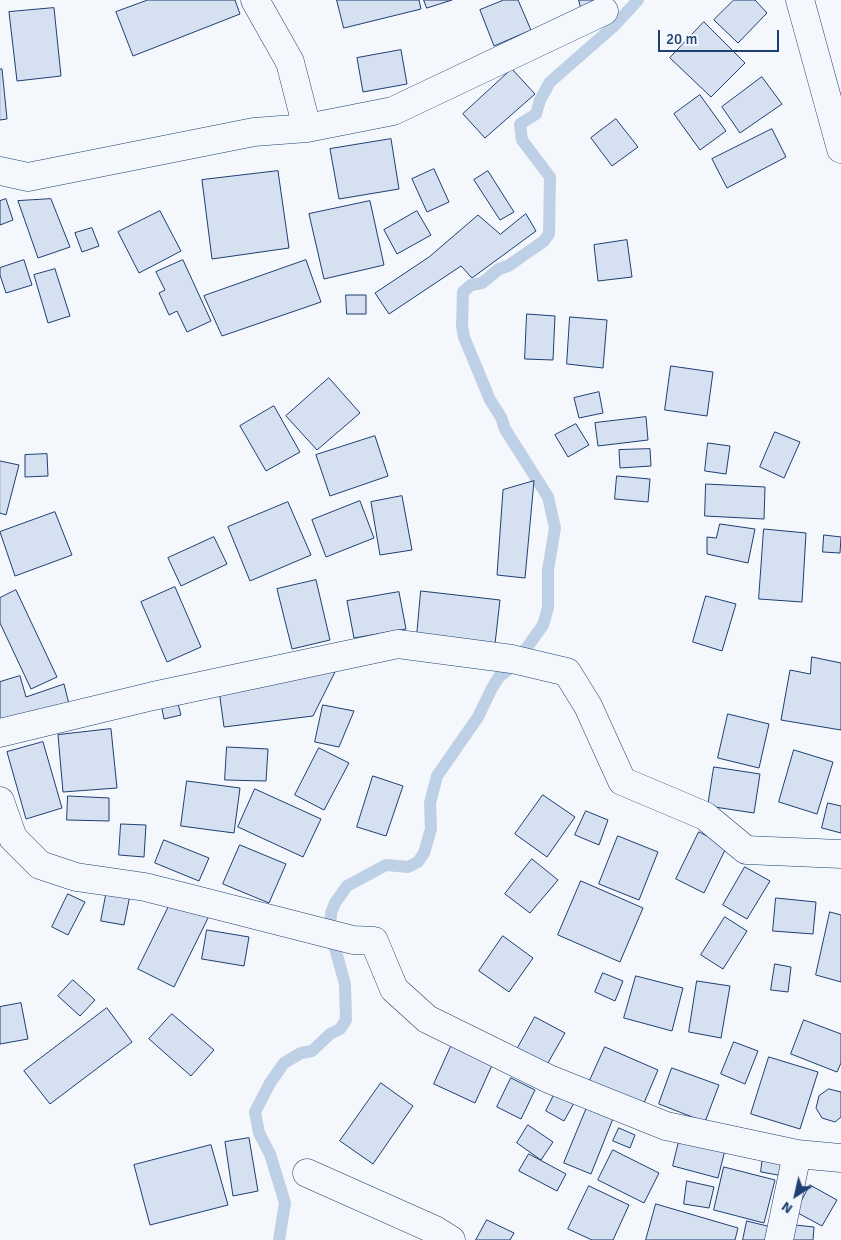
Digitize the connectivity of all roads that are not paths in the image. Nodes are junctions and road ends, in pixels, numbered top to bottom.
1 (255, 0) edge
2 (800, 0) edge
3 (604, 11) dead end
4 (307, 128) junction
5 (841, 149) edge
6 (0, 171) edge
7 (0, 733) edge
8 (0, 801) edge
9 (841, 854) edge
10 (797, 1154) junction
11 (841, 1158) edge
12 (307, 1173) dead end
13 (451, 1240) edge
14 (779, 1240) edge

1 - 4 street
2 - 5 street
3 - 4 street
4 - 6 street
7 - 9 street
8 - 10 street
10 - 11 street
10 - 14 street
12 - 13 street

